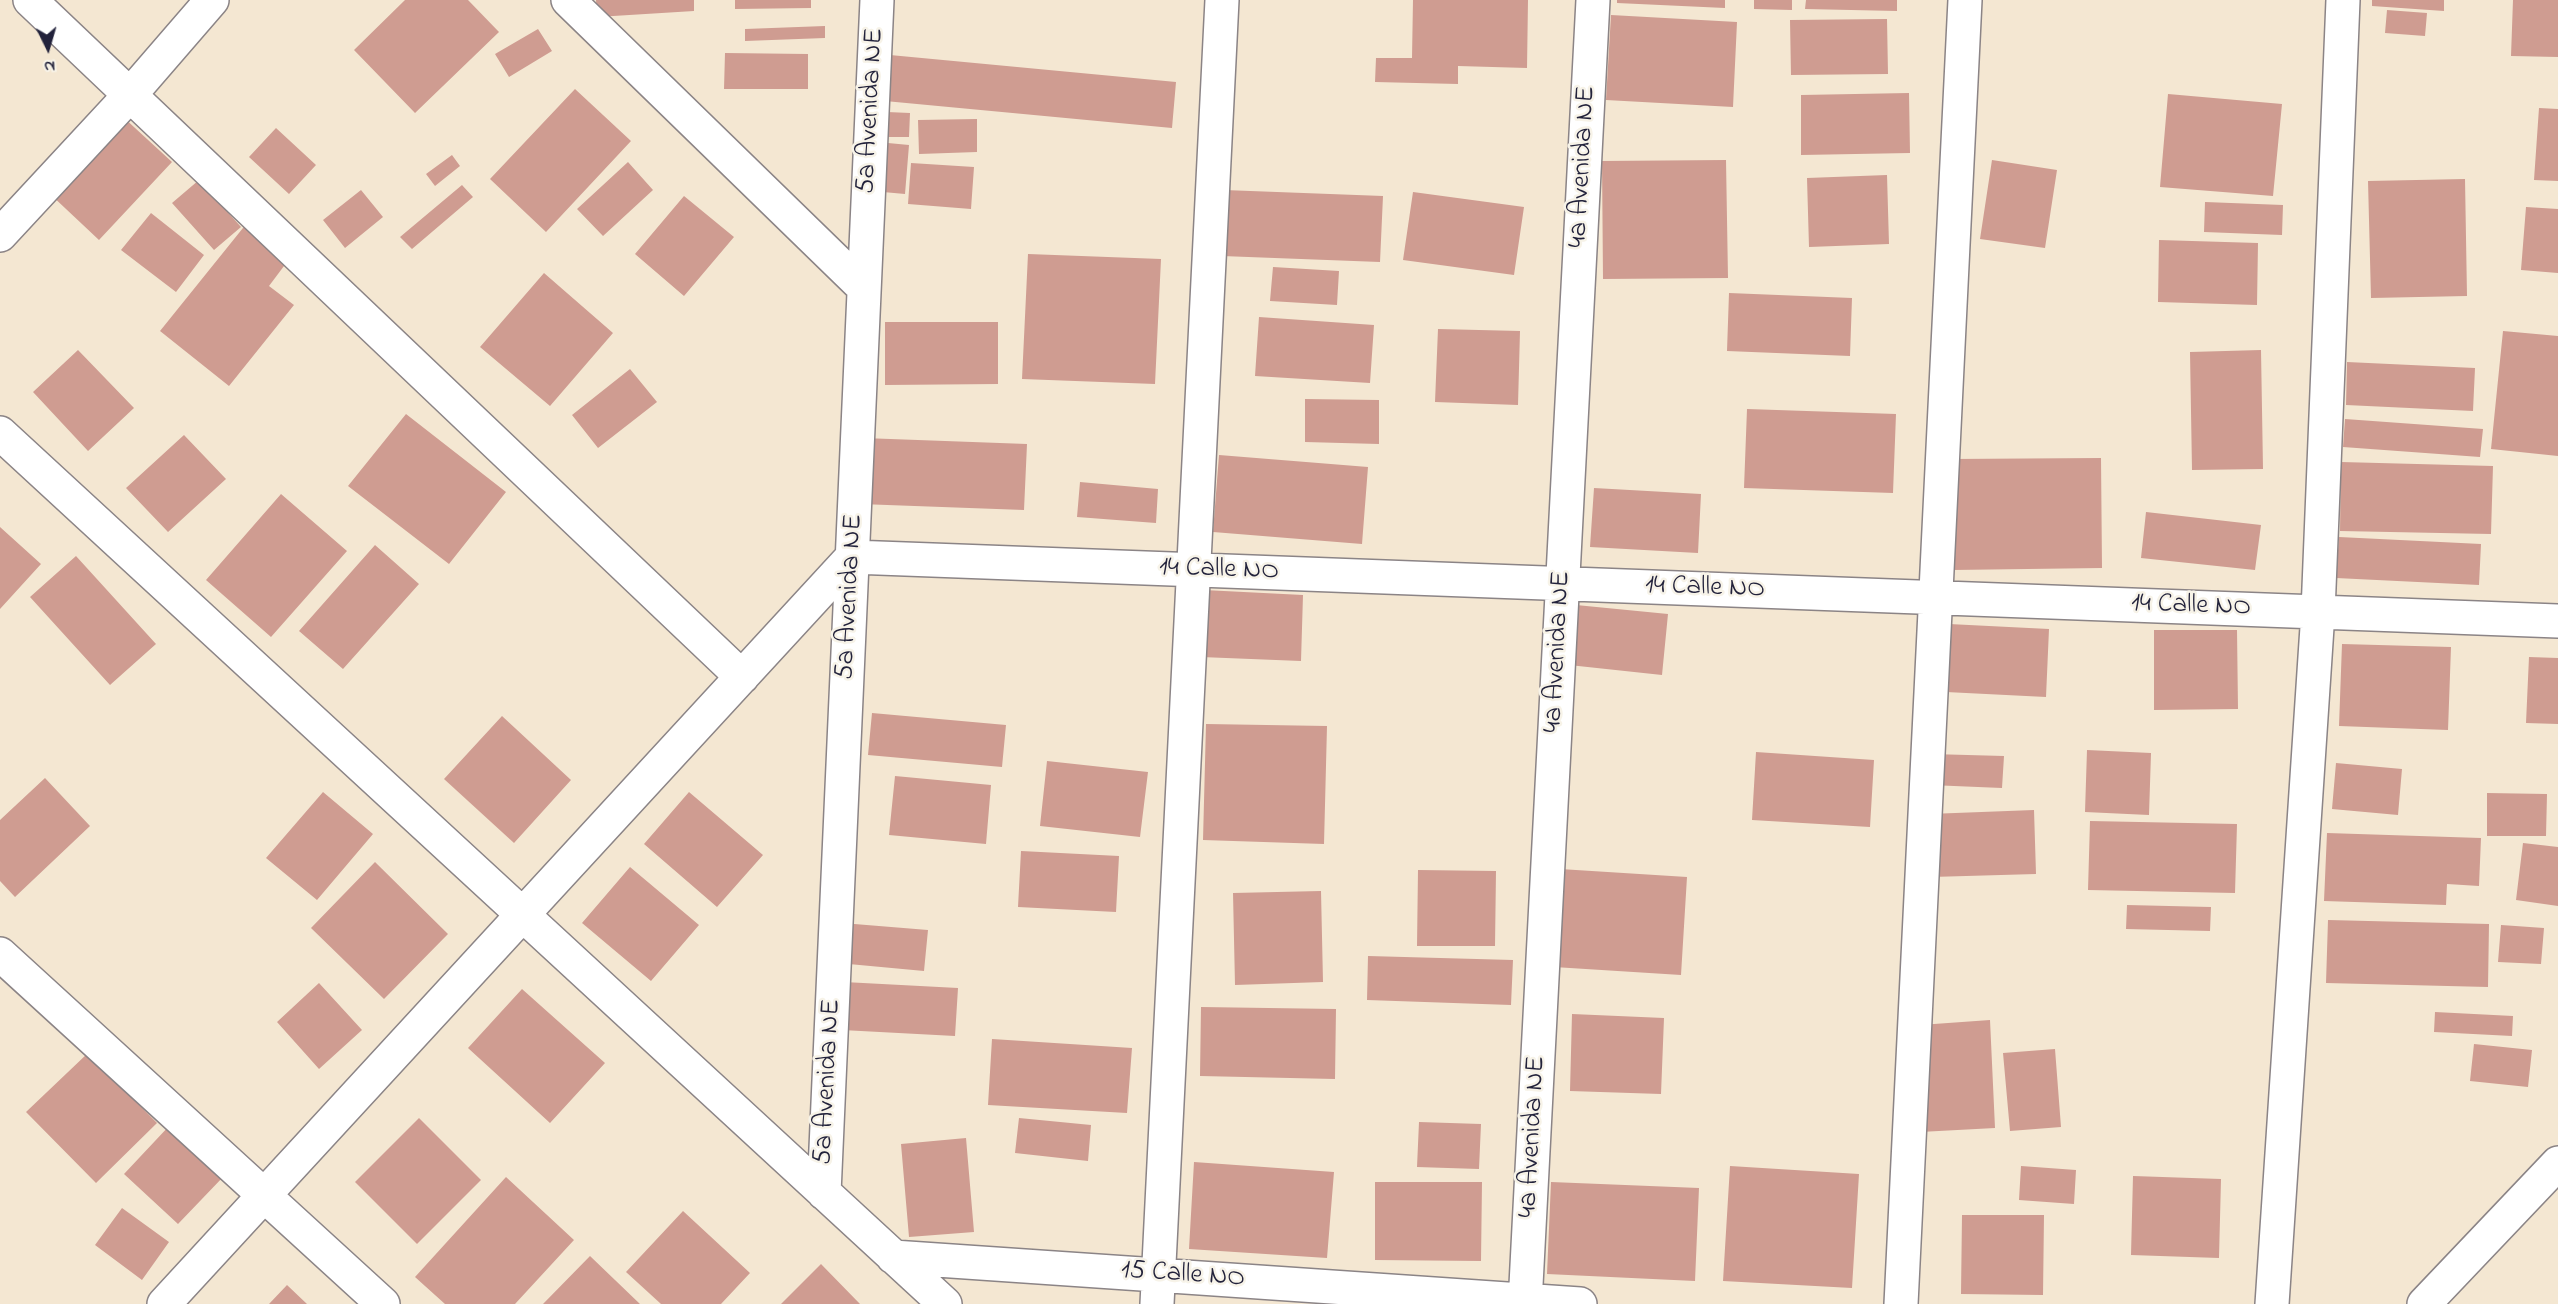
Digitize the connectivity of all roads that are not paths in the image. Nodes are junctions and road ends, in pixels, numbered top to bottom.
1 (30, 0) edge
2 (212, 0) edge
3 (568, 0) edge
4 (877, 0) edge
5 (1222, 0) edge
6 (1593, 0) edge
7 (1965, 0) edge
8 (2343, 0) edge
9 (129, 96) junction
10 (0, 235) edge
11 (864, 288) junction
12 (0, 433) edge
13 (852, 557) junction
14 (1193, 570) junction
15 (1562, 584) junction
16 (1935, 598) junction
17 (2318, 612) junction
18 (2558, 621) edge
19 (742, 676) junction
20 (522, 915) junction
21 (0, 954) edge
22 (2558, 1163) edge
23 (824, 1193) junction
24 (264, 1196) junction
25 (893, 1257) junction
26 (1158, 1289) edge
27 (1526, 1302) edge
28 (164, 1304) edge
29 (383, 1304) edge
30 (945, 1304) edge
31 (1580, 1304) edge
32 (1901, 1304) edge
33 (2272, 1304) edge
34 (2424, 1304) edge

1 - 9 street
2 - 9 street
3 - 11 street
4 - 11 street, 5a Avenida NE
5 - 14 street
6 - 15 street, 4a Avenida NE
7 - 16 street
8 - 17 street
9 - 10 street
9 - 19 street
11 - 13 street, 5a Avenida NE
12 - 20 street
13 - 14 street, 14 Calle NO
13 - 19 street
13 - 23 street, 5a Avenida NE
14 - 15 street, 14 Calle NO
14 - 26 street
15 - 16 street, 14 Calle NO
15 - 27 street, 4a Avenida NE
16 - 17 street, 14 Calle NO
16 - 32 street
17 - 18 street, 14 Calle NO
17 - 33 street
19 - 20 street
20 - 23 street
20 - 24 street
21 - 24 street
22 - 34 street
23 - 25 street
24 - 28 street
24 - 29 street
25 - 26 street, 15 Calle NO
25 - 30 street
26 - 27 street, 15 Calle NO
27 - 31 street, 15 Calle NO

